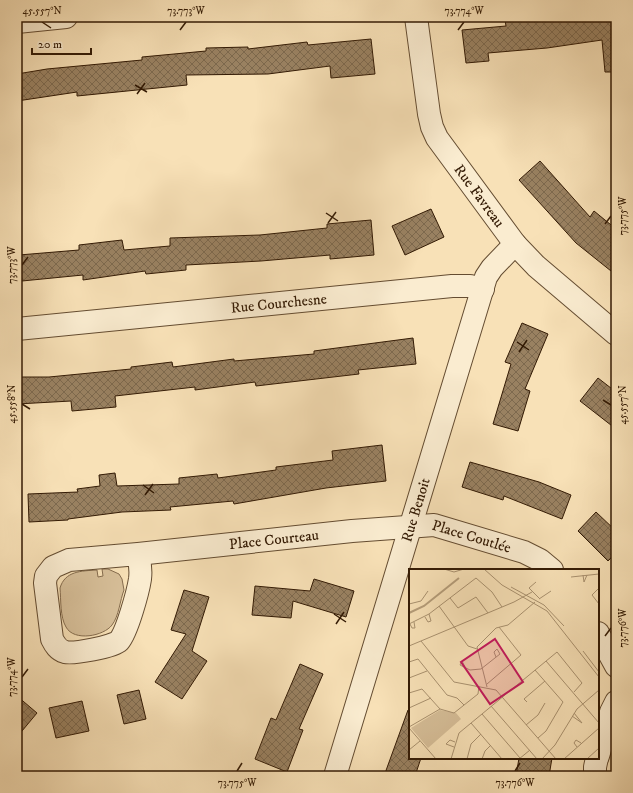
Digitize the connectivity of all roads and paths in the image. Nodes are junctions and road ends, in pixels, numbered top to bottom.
1 (66, 17) edge
2 (416, 17) edge
3 (17, 22) edge
4 (515, 244) junction
5 (483, 289) junction
6 (17, 329) edge
7 (614, 329) edge
8 (410, 527) junction
9 (138, 554) junction
10 (551, 569) edge
11 (599, 635) edge
12 (616, 666) edge
13 (616, 702) edge
14 (599, 754) edge
15 (597, 759) edge
16 (335, 776) edge
17 (595, 776) edge

1 - 3 street
2 - 4 street, Rue Favreau
4 - 5 street
4 - 7 street, Rue Favreau
5 - 6 street, Rue Courchesne
5 - 8 street, Rue Benoit
8 - 9 street, Place Courteau
8 - 10 street, Place Coutlée
8 - 16 street, Rue Benoit
9 - 9 street, Place Courteau
11 - 12 street
13 - 14 street
15 - 17 street

